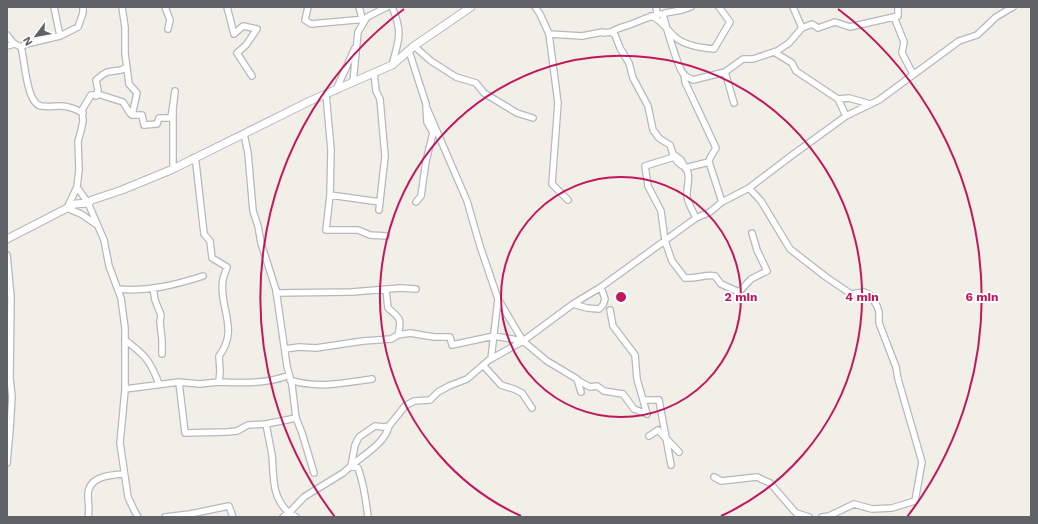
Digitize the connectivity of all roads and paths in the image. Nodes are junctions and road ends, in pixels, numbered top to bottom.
1 (54, 7) edge
2 (83, 7) edge
3 (122, 7) edge
4 (165, 7) edge
5 (227, 7) edge
6 (308, 7) edge
7 (359, 7) edge
8 (387, 7) edge
9 (392, 7) edge
10 (471, 7) edge
11 (535, 7) edge
12 (656, 7) edge
13 (691, 7) edge
14 (719, 7) edge
15 (793, 7) edge
16 (898, 7) edge
17 (1013, 7) edge
18 (677, 9) edge
19 (654, 15) junction
20 (663, 15) junction
21 (894, 17) junction
22 (364, 21) junction
23 (666, 27) junction
24 (802, 28) junction
25 (168, 29) dead end
26 (611, 32) junction
27 (548, 34) junction
28 (7, 35) edge
29 (60, 36) junction
30 (13, 43) junction
31 (357, 44) junction
32 (7, 46) edge
33 (21, 47) junction
34 (411, 48) junction
35 (774, 52) junction
36 (392, 65) junction
37 (127, 67) junction
38 (725, 72) junction
39 (374, 74) junction
40 (684, 74) junction
41 (913, 74) junction
42 (252, 76) dead end
43 (353, 82) junction
44 (336, 90) junction
45 (326, 94) junction
46 (96, 96) junction
47 (838, 99) junction
48 (734, 103) dead end
49 (870, 104) junction
50 (426, 106) junction
51 (83, 113) junction
52 (132, 115) junction
53 (846, 116) junction
54 (533, 118) dead end
55 (244, 134) junction
56 (674, 156) junction
57 (193, 158) junction
58 (709, 162) junction
59 (685, 168) junction
60 (172, 169) junction
61 (77, 187) junction
62 (749, 188) junction
63 (330, 194) junction
64 (568, 200) dead end
65 (380, 202) junction
66 (416, 202) dead end
67 (722, 202) junction
68 (88, 203) junction
69 (67, 208) junction
70 (379, 210) dead end
71 (696, 218) junction
72 (97, 225) junction
73 (752, 233) dead end
74 (386, 236) dead end
75 (7, 239) edge
76 (665, 240) junction
77 (7, 255) edge
78 (203, 276) dead end
79 (601, 287) junction
80 (153, 288) junction
81 (118, 289) junction
82 (416, 289) dead end
83 (386, 290) junction
84 (276, 293) junction
85 (498, 299) junction
86 (605, 299) junction
87 (573, 304) junction
88 (599, 309) junction
89 (610, 310) junction
90 (398, 335) junction
91 (494, 336) junction
92 (125, 340) junction
93 (523, 341) junction
94 (285, 349) junction
95 (162, 354) dead end
96 (491, 359) junction
97 (484, 365) junction
98 (290, 377) junction
99 (372, 379) dead end
100 (577, 380) junction
101 (179, 382) junction
102 (219, 382) junction
103 (159, 384) junction
104 (125, 389) junction
105 (581, 392) dead end
106 (643, 400) junction
107 (532, 408) dead end
108 (296, 418) junction
109 (266, 424) junction
110 (390, 426) junction
111 (649, 436) dead end
112 (667, 440) junction
113 (680, 452) dead end
114 (7, 463) edge
115 (671, 465) dead end
116 (351, 466) junction
117 (314, 473) dead end
118 (124, 474) junction
119 (714, 477) dead end
120 (289, 513) junction
121 (88, 517) edge
122 (138, 517) edge
123 (165, 517) edge
124 (233, 517) edge
125 (283, 517) edge
126 (296, 517) edge
127 (368, 517) edge
128 (809, 517) edge
129 (822, 517) edge

1 - 29 street
2 - 29 street
3 - 37 street
4 - 25 street
5 - 42 street
6 - 22 street
7 - 22 street
8 - 22 street
9 - 36 street
10 - 34 street
11 - 27 street
12 - 19 street
13 - 18 street
14 - 23 street
15 - 24 street
16 - 21 street
17 - 41 street
18 - 20 street
19 - 20 street
19 - 23 street
19 - 26 street
20 - 23 street
21 - 24 street
21 - 41 street
22 - 31 street
23 - 40 street
24 - 35 street
26 - 27 street
26 - 56 street
27 - 64 street
28 - 30 street
29 - 33 street
30 - 32 street
30 - 33 street
31 - 43 street
31 - 44 street
33 - 51 street
34 - 36 street
34 - 50 street
34 - 54 street
35 - 38 street
35 - 47 street
36 - 39 street
37 - 46 street
37 - 52 street
38 - 40 street
38 - 48 street
39 - 43 street
39 - 65 street
40 - 58 street
41 - 49 street
43 - 44 street
44 - 45 street
45 - 55 street
45 - 63 street
46 - 51 street
46 - 52 street
47 - 49 street
47 - 53 street
49 - 53 street
50 - 66 street
50 - 85 street
51 - 61 street
52 - 60 street
53 - 62 street
55 - 57 street
55 - 84 street
56 - 59 street
56 - 76 street
57 - 60 street
57 - 102 street
58 - 59 street
58 - 67 street
59 - 71 street
60 - 68 street
61 - 68 street
61 - 69 street
62 - 67 street
62 - 129 street
63 - 65 street
63 - 74 street
65 - 70 street
67 - 71 street
68 - 69 street
68 - 72 street
69 - 72 street
69 - 75 street
71 - 76 street
72 - 81 street
73 - 76 street
76 - 79 street
77 - 114 street
78 - 80 street
79 - 86 street
79 - 87 street
80 - 81 street
80 - 95 street
81 - 92 street
82 - 83 street
83 - 84 street
83 - 90 street
84 - 94 street
85 - 91 street
85 - 93 street
86 - 88 street
86 - 89 street
87 - 88 street
87 - 93 street
88 - 89 street
89 - 106 street
90 - 91 street
90 - 94 street
91 - 93 street
91 - 96 street
92 - 103 street
92 - 104 street
93 - 96 street
93 - 100 street
94 - 98 street
96 - 97 street
97 - 107 street
97 - 110 street
98 - 99 street
98 - 102 street
98 - 108 street
100 - 105 street
100 - 106 street
101 - 102 street
101 - 103 street
101 - 109 street
103 - 104 street
104 - 118 street
106 - 112 street
108 - 109 street
108 - 117 street
109 - 120 street
110 - 116 street
110 - 116 street
111 - 112 street
112 - 113 street
112 - 115 street
116 - 120 street
116 - 127 street
118 - 121 street
118 - 122 street
119 - 128 street
120 - 125 street
120 - 126 street
123 - 124 street

